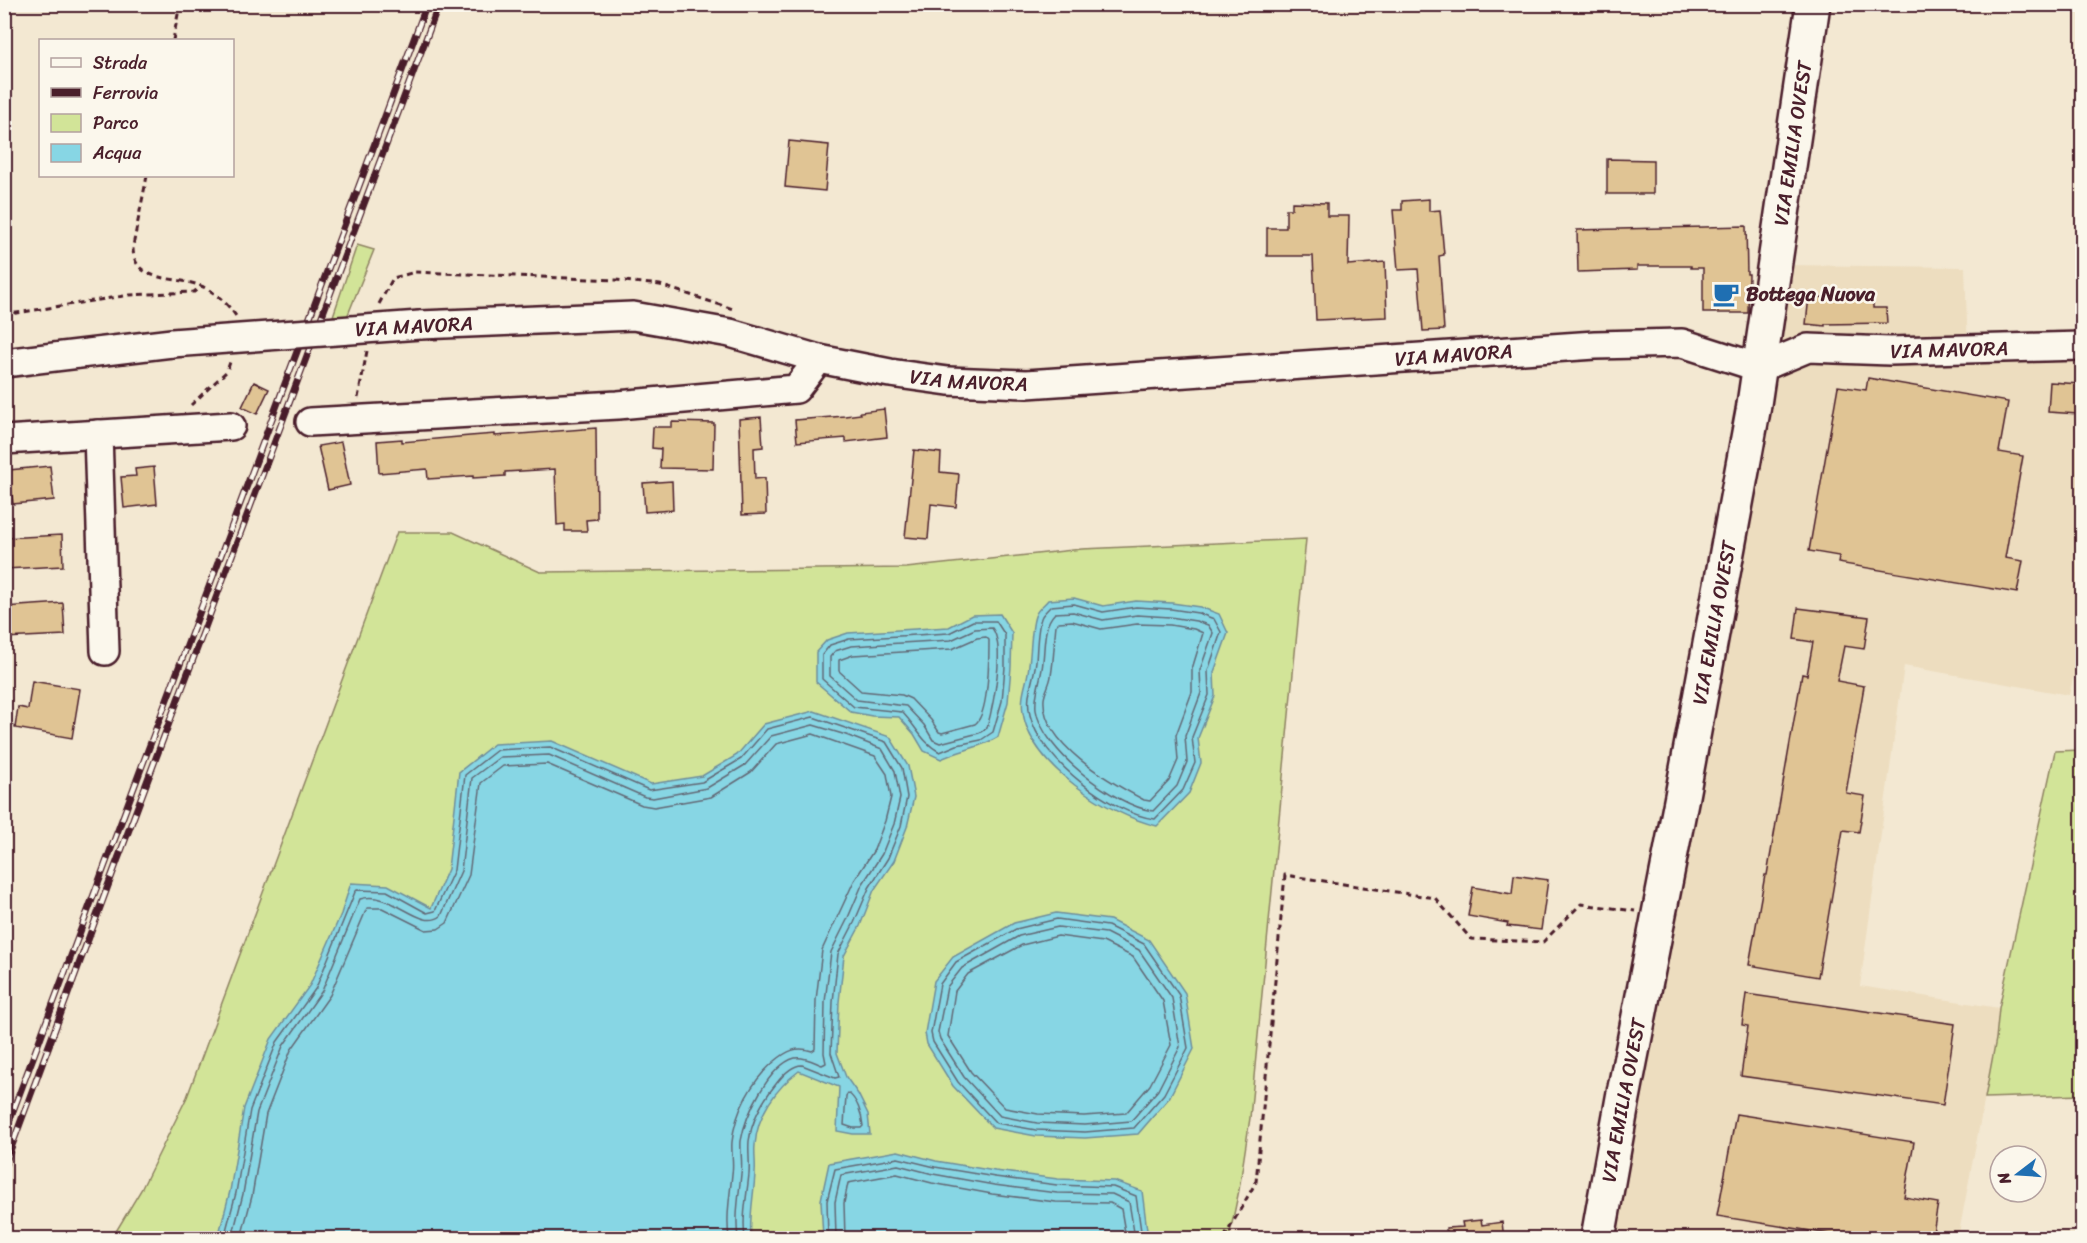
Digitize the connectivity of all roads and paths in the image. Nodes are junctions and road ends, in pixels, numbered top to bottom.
1 (180, 4) edge
2 (1813, 4) edge
3 (173, 39) edge
4 (147, 177) edge
5 (133, 246) dead end
6 (201, 286) dead end
7 (740, 311) dead end
8 (375, 312) dead end
9 (4, 315) edge
10 (2082, 346) edge
11 (819, 359) junction
12 (4, 363) edge
13 (1760, 368) junction
14 (310, 422) dead end
15 (231, 426) dead end
16 (98, 434) junction
17 (4, 440) edge
18 (105, 651) dead end
19 (1659, 915) junction
20 (1224, 1239) edge
21 (1598, 1239) edge

1 - 3 path
2 - 13 main road, VIA EMILIA OVEST
4 - 5 path
6 - 9 path
7 - 8 path
10 - 13 street, VIA MAVORA
11 - 12 street, VIA MAVORA, bridge
11 - 13 street, VIA MAVORA
11 - 14 street
13 - 19 main road, VIA EMILIA OVEST
15 - 16 street
16 - 17 street
16 - 18 street
19 - 20 path
19 - 21 main road, VIA EMILIA OVEST

